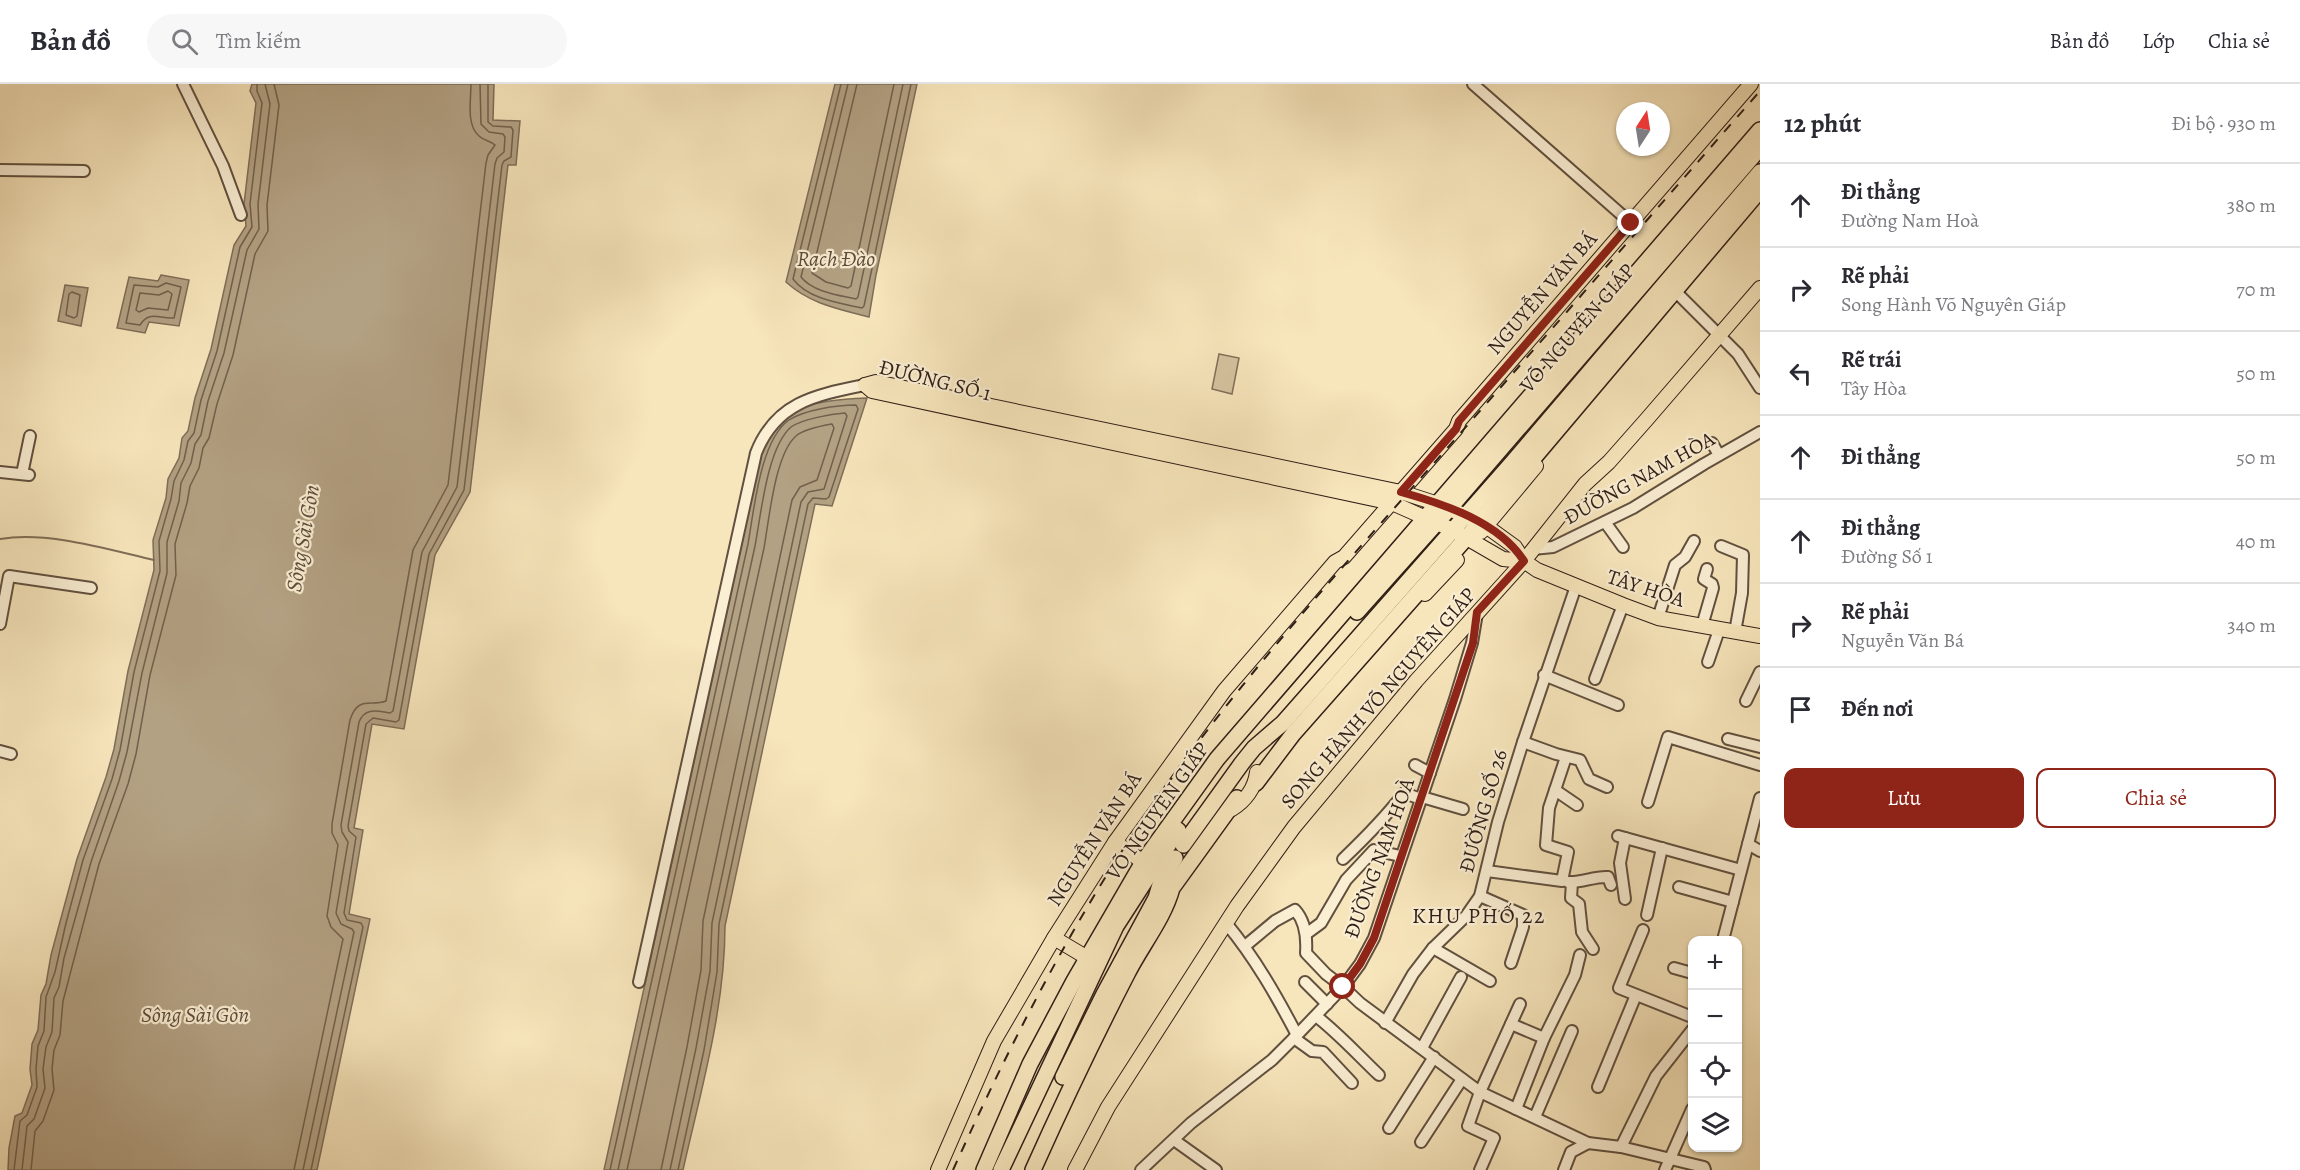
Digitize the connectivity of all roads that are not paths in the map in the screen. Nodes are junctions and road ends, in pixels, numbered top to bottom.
1 (183, 84) edge
2 (1473, 84) edge
3 (1751, 84) edge
4 (1760, 130) edge
5 (1760, 148) edge
6 (0, 170) edge
7 (84, 171) dead end
8 (1760, 172) edge
9 (1760, 190) edge
10 (241, 215) dead end
11 (1631, 223) junction
12 (1760, 288) edge
13 (1675, 291) junction
14 (1719, 335) junction
15 (1756, 370) edge
16 (865, 385) joint
17 (1760, 388) edge
18 (1560, 426) junction
19 (1760, 432) edge
20 (30, 436) dead end
21 (1712, 443) dead end
22 (1719, 455) junction
23 (1523, 469) junction
24 (0, 472) edge
25 (1498, 479) junction
26 (1392, 496) junction
27 (1444, 506) junction
28 (1432, 519) junction
29 (1477, 521) junction
30 (1605, 522) junction
31 (1464, 536) junction
32 (1695, 540) dead end
33 (1721, 546) dead end
34 (1623, 548) dead end
35 (1533, 549) junction
36 (1524, 561) junction
37 (1707, 569) dead end
38 (1576, 586) junction
39 (91, 588) dead end
40 (1623, 605) junction
41 (1477, 612) junction
42 (1658, 618) junction
43 (0, 624) edge
44 (1702, 626) junction
45 (1719, 630) junction
46 (1736, 632) junction
47 (1760, 636) edge
48 (1708, 662) dead end
49 (1760, 672) edge
50 (1544, 675) junction
51 (1595, 679) dead end
52 (1746, 701) dead end
53 (1618, 705) dead end
54 (1288, 728) junction
55 (1728, 739) dead end
56 (1523, 742) junction
57 (1760, 747) edge
58 (1566, 757) junction
59 (1415, 765) dead end
60 (1760, 765) edge
61 (1430, 773) junction
62 (1253, 780) joint
63 (1607, 787) dead end
64 (1555, 790) junction
65 (1237, 798) dead end
66 (1422, 798) junction
67 (1760, 798) edge
68 (1648, 802) dead end
69 (1577, 804) dead end
70 (1463, 809) dead end
71 (1227, 812) junction
72 (1756, 825) edge
73 (1114, 842) junction
74 (1748, 844) junction
75 (1183, 845) dead end
76 (1662, 848) junction
77 (1760, 851) edge
78 (1400, 856) junction
79 (1175, 858) dead end
80 (1343, 859) dead end
81 (1143, 862) junction
82 (1742, 870) junction
83 (1487, 871) junction
84 (1567, 882) junction
85 (1611, 885) dead end
86 (1679, 887) dead end
87 (1172, 888) junction
88 (1480, 896) junction
89 (1156, 898) junction
90 (1624, 899) dead end
91 (1733, 902) junction
92 (1116, 908) junction
93 (1647, 915) dead end
94 (1226, 923) junction
95 (1116, 926) junction
96 (1643, 930) dead end
97 (1306, 934) junction
98 (1724, 936) edge
99 (1054, 938) junction
100 (1245, 946) junction
101 (1433, 948) junction
102 (1593, 949) dead end
103 (1580, 956) dead end
104 (1092, 961) junction
105 (1511, 963) dead end
106 (1674, 968) dead end
107 (1688, 972) edge
108 (1461, 977) dead end
109 (1490, 981) dead end
110 (639, 982) dead end
111 (1305, 982) dead end
112 (1343, 987) junction
113 (1636, 995) junction
114 (1327, 1004) junction
115 (1520, 1004) dead end
116 (1688, 1015) edge
117 (1316, 1016) junction
118 (1385, 1023) junction
119 (1511, 1024) junction
120 (1572, 1031) dead end
121 (1688, 1035) edge
122 (1296, 1036) junction
123 (1544, 1038) junction
124 (1422, 1048) junction
125 (1434, 1057) junction
126 (1379, 1075) dead end
127 (1462, 1079) junction
128 (1352, 1083) dead end
129 (1598, 1087) dead end
130 (1480, 1092) junction
131 (1516, 1109) junction
132 (1535, 1117) junction
133 (1688, 1118) edge
134 (1389, 1128) dead end
135 (1174, 1140) junction
136 (1421, 1142) dead end
137 (1588, 1143) junction
138 (1621, 1147) junction
139 (1670, 1159) junction
140 (1000, 1167) edge
141 (938, 1170) edge
142 (984, 1170) edge
143 (1024, 1170) edge
144 (1033, 1170) edge
145 (1075, 1170) edge
146 (1141, 1170) edge
147 (1216, 1170) edge
148 (1480, 1170) edge
149 (1564, 1170) edge
150 (1665, 1170) edge
151 (1705, 1170) edge

1 - 10 street
2 - 11 street
3 - 11 main road, NGUYỄN VĂN BÁ
4 - 27 highway, VÕ NGUYÊN GIÁP
5 - 27 highway, VÕ NGUYÊN GIÁP
6 - 7 street
8 - 25 highway, VÕ NGUYÊN GIÁP
9 - 13 highway
11 - 26 main road, NGUYỄN VĂN BÁ
12 - 14 main road, SONG HÀNH VÕ NGUYÊN GIÁP
13 - 14 street
13 - 18 highway
14 - 15 street
14 - 35 main road, SONG HÀNH VÕ NGUYÊN GIÁP
15 - 17 street
16 - 26 main road, ĐƯỜNG SỐ 1
16 - 110 street
18 - 23 highway
18 - 29 main road
19 - 22 street, ĐƯỜNG NAM HÒA
20 - 24 street
21 - 22 street
22 - 30 street, ĐƯỜNG NAM HÒA
23 - 25 highway
23 - 29 highway
25 - 29 highway, VÕ NGUYÊN GIÁP
26 - 27 main road, ĐƯỜNG SỐ 1
26 - 28 main road, ĐƯỜNG SỐ 1
26 - 73 main road, NGUYỄN VĂN BÁ
27 - 28 highway
27 - 29 main road, ĐƯỜNG SỐ 1
28 - 31 main road, TÂY HÒA
28 - 81 highway, VÕ NGUYÊN GIÁP
28 - 95 highway, VÕ NGUYÊN GIÁP
29 - 31 highway
29 - 31 main road
29 - 36 main road, TÂY HÒA
30 - 34 street
30 - 35 street, ĐƯỜNG NAM HÒA
31 - 36 main road, TÂY HÒA
31 - 54 highway, VÕ NGUYÊN GIÁP
31 - 54 highway, VÕ NGUYÊN GIÁP
32 - 42 street
33 - 46 street
35 - 36 main road, SONG HÀNH VÕ NGUYÊN GIÁP
36 - 38 main road, TÂY HÒA
36 - 41 main road, SONG HÀNH VÕ NGUYÊN GIÁP
37 - 44 street
38 - 40 main road, TÂY HÒA
38 - 50 street, ĐƯỜNG SỐ 26
39 - 43 street
40 - 42 main road, TÂY HÒA
40 - 51 street
41 - 61 street, ĐƯỜNG NAM HOÀ
41 - 94 main road, SONG HÀNH VÕ NGUYÊN GIÁP
42 - 44 main road, TÂY HÒA
44 - 45 main road, TÂY HÒA
45 - 46 main road, TÂY HÒA
45 - 48 street
46 - 47 main road, TÂY HÒA
49 - 52 street
50 - 53 street
50 - 56 street, ĐƯỜNG SỐ 26
54 - 62 highway
54 - 75 highway, VÕ NGUYÊN GIÁP
55 - 57 street
56 - 58 street
56 - 83 street, ĐƯỜNG SỐ 26
58 - 63 street
58 - 64 street
59 - 61 street
60 - 68 street
61 - 66 street, ĐƯỜNG NAM HOÀ
62 - 71 main road
64 - 69 street
64 - 84 street
65 - 71 highway
66 - 70 street
66 - 78 street, ĐƯỜNG NAM HOÀ
66 - 80 street
67 - 72 street
71 - 87 highway
72 - 74 street
73 - 81 main road
73 - 99 main road, NGUYỄN VĂN BÁ
74 - 77 street
74 - 82 street
76 - 82 street
76 - 90 street
76 - 93 street
78 - 97 street
78 - 112 street, ĐƯỜNG NAM HOÀ
79 - 89 highway, VÕ NGUYÊN GIÁP
81 - 92 highway, VÕ NGUYÊN GIÁP
82 - 91 street
83 - 84 street
83 - 88 street, ĐƯỜNG SỐ 26
84 - 85 street
84 - 102 street
86 - 91 street
87 - 89 highway
87 - 144 highway
88 - 101 street, ĐƯỜNG SỐ 26
88 - 105 street
89 - 143 highway, VÕ NGUYÊN GIÁP
91 - 98 street
92 - 95 highway
92 - 104 highway, VÕ NGUYÊN GIÁP
94 - 100 street
94 - 145 main road, SONG HÀNH VÕ NGUYÊN GIÁP
95 - 104 highway, VÕ NGUYÊN GIÁP
96 - 113 street
97 - 100 street
97 - 112 street
99 - 104 main road
99 - 141 main road, NGUYỄN VĂN BÁ
100 - 122 street
101 - 109 street
101 - 118 street, ĐƯỜNG SỐ 26
103 - 123 street
104 - 140 highway, VÕ NGUYÊN GIÁP
104 - 142 highway, VÕ NGUYÊN GIÁP
106 - 107 street
108 - 124 street
111 - 114 street
112 - 114 street, ĐƯỜNG NAM HOÀ
112 - 118 street
113 - 116 street
113 - 129 street
114 - 117 street, ĐƯỜNG NAM HOÀ
115 - 119 street
117 - 122 street, ĐƯỜNG NAM HOÀ
117 - 126 street
118 - 124 street
119 - 123 street
119 - 130 street
120 - 132 street
121 - 138 street
122 - 128 street
122 - 135 street, ĐƯỜNG NAM HOÀ
123 - 131 street
124 - 125 street
125 - 127 street
125 - 134 street
127 - 130 street
127 - 136 street
130 - 131 street
130 - 148 street
131 - 132 street
132 - 137 street
133 - 139 street
135 - 146 street, ĐƯỜNG NAM HOÀ
135 - 147 street
137 - 138 street
137 - 149 street
138 - 139 street
139 - 150 street
139 - 151 street

